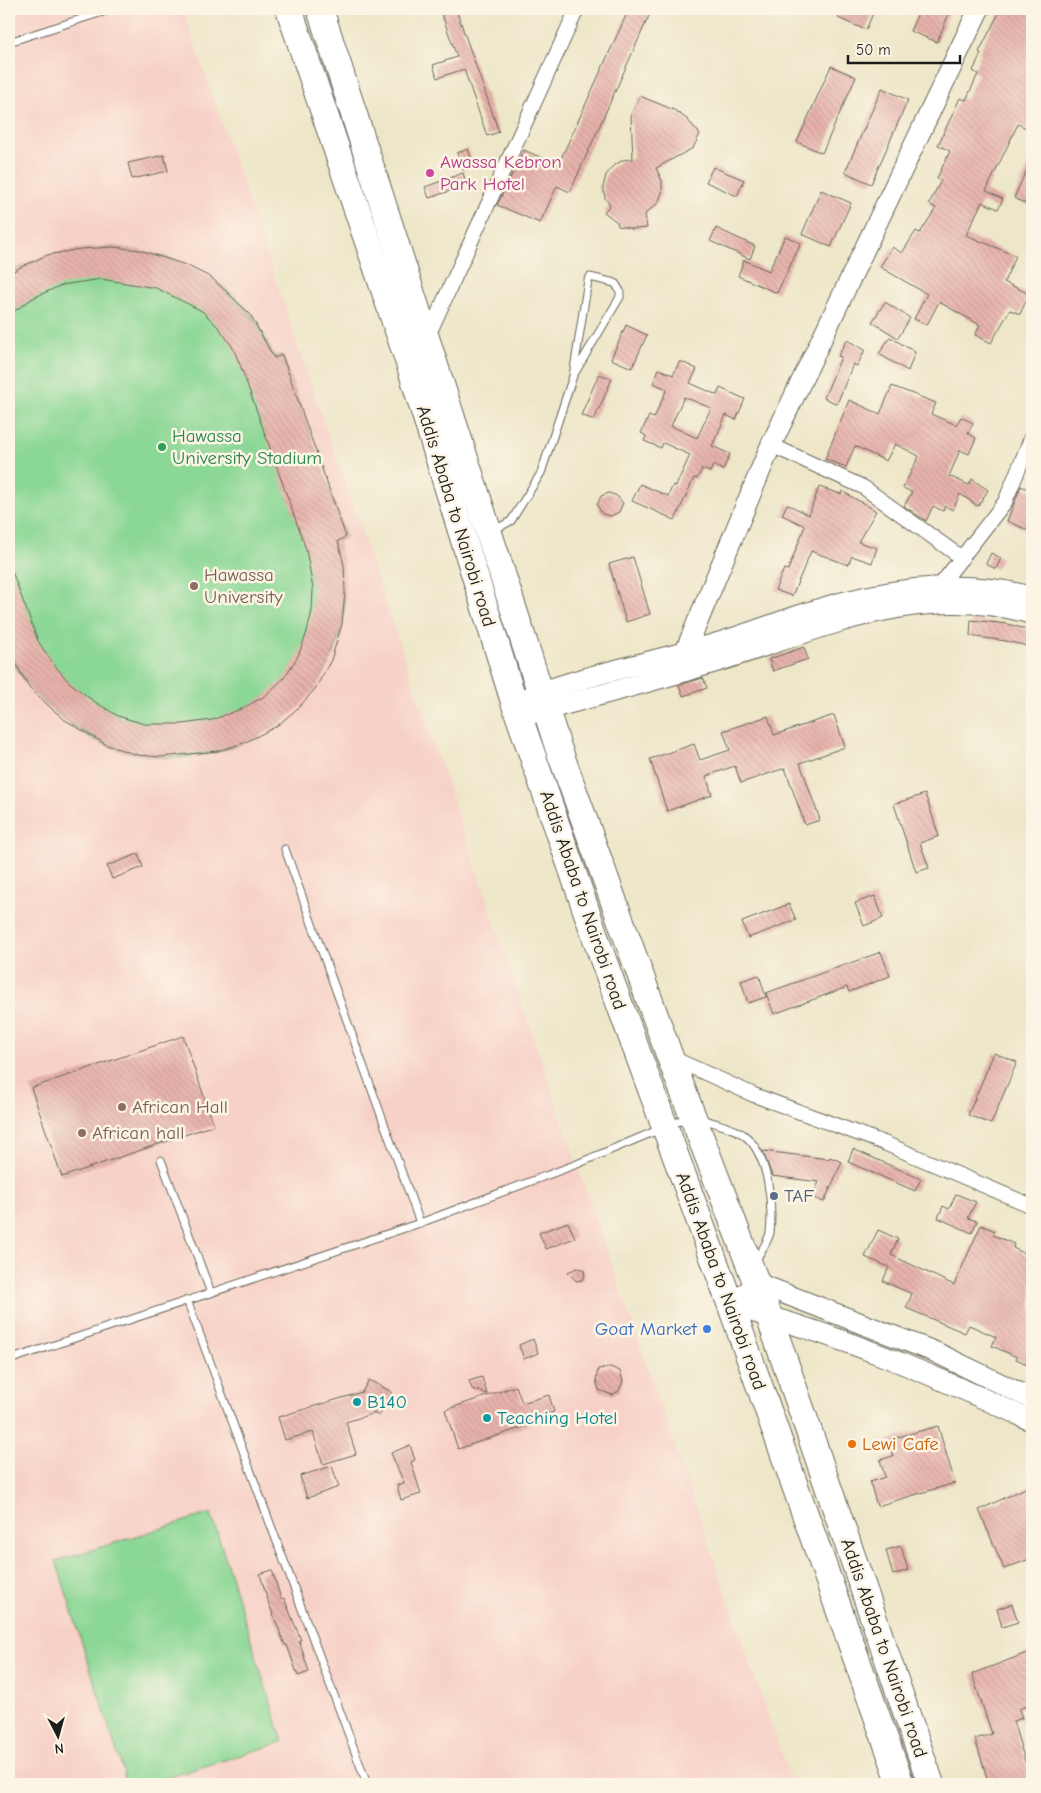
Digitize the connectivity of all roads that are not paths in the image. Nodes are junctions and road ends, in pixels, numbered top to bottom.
1 (112, 9) edge
2 (289, 9) edge
3 (320, 9) edge
4 (979, 9) edge
5 (572, 12) edge
6 (9, 42) edge
7 (426, 340) junction
8 (573, 376) junction
9 (1032, 436) edge
10 (771, 445) junction
11 (477, 539) junction
12 (962, 558) junction
13 (938, 596) junction
14 (1032, 597) edge
15 (1032, 614) edge
16 (688, 661) junction
17 (543, 701) junction
18 (517, 710) junction
19 (285, 849) dead end
20 (670, 1056) junction
21 (692, 1116) junction
22 (664, 1127) junction
23 (161, 1160) dead end
24 (1032, 1206) edge
25 (420, 1223) junction
26 (754, 1276) junction
27 (211, 1293) junction
28 (187, 1300) junction
29 (731, 1306) junction
30 (769, 1316) junction
31 (935, 1352) junction
32 (9, 1360) edge
33 (923, 1371) junction
34 (1032, 1398) edge
35 (1032, 1421) edge
36 (367, 1784) edge
37 (901, 1784) edge
38 (931, 1784) edge

1 - 6 lane
2 - 11 highway, Addis Ababa to Nairobi road
3 - 7 highway, Addis Ababa to Nairobi road
4 - 10 street
5 - 7 street
7 - 11 highway, Addis Ababa to Nairobi road
8 - 8 lane
8 - 11 lane
9 - 12 street
10 - 12 street
10 - 16 street
11 - 17 highway, Addis Ababa to Nairobi road
11 - 18 highway, Addis Ababa to Nairobi road
12 - 13 street
13 - 14 street
13 - 15 street
13 - 16 street
16 - 17 street
17 - 18 street
17 - 20 highway, Addis Ababa to Nairobi road
18 - 22 highway, Addis Ababa to Nairobi road
19 - 25 lane
20 - 21 highway, Addis Ababa to Nairobi road
20 - 24 street
21 - 22 lane
21 - 26 highway, Addis Ababa to Nairobi road
21 - 26 lane
22 - 25 lane
22 - 29 highway, Addis Ababa to Nairobi road
23 - 27 lane
25 - 27 lane
26 - 29 street
26 - 30 highway, Addis Ababa to Nairobi road
26 - 31 street
27 - 28 lane
28 - 32 lane
28 - 36 lane
29 - 30 street
29 - 37 highway, Addis Ababa to Nairobi road
30 - 33 street
30 - 38 highway, Addis Ababa to Nairobi road
31 - 33 street
31 - 34 street
33 - 35 street

